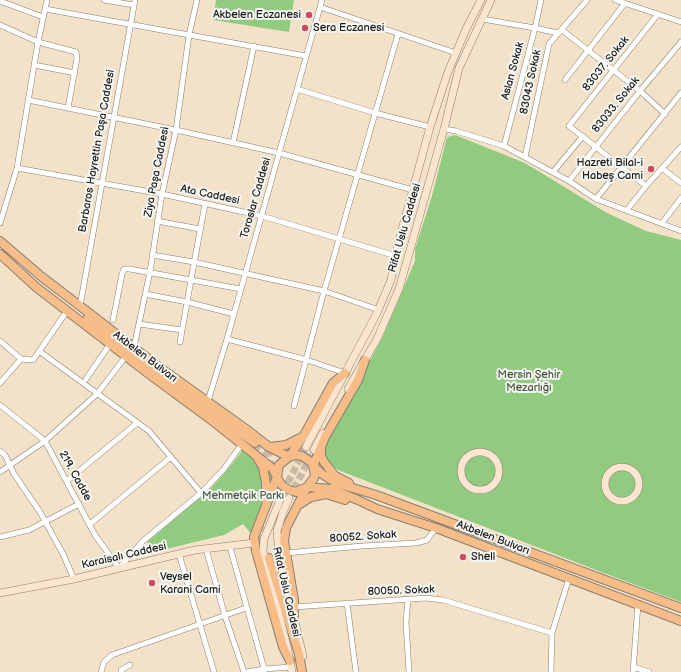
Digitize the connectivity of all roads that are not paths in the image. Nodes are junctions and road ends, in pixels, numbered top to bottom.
1 (104, 0) edge
2 (197, 0) edge
3 (322, 0) edge
4 (481, 0) edge
5 (491, 0) edge
6 (541, 0) edge
7 (588, 0) edge
8 (615, 0) edge
9 (0, 1) edge
10 (46, 1) edge
11 (134, 3) edge
12 (625, 3) junction
13 (320, 7) junction
14 (45, 9) junction
15 (658, 14) junction
16 (43, 17) junction
17 (482, 19) junction
18 (681, 22) edge
19 (130, 24) junction
20 (0, 25) edge
21 (535, 28) junction
22 (560, 32) junction
23 (398, 34) junction
24 (189, 35) junction
25 (38, 42) junction
26 (681, 42) edge
27 (254, 46) junction
28 (587, 51) junction
29 (456, 53) junction
30 (306, 56) junction
31 (34, 65) junction
32 (614, 71) junction
33 (75, 72) junction
34 (565, 80) dead end
35 (297, 89) junction
36 (640, 91) junction
37 (681, 93) edge
38 (28, 100) junction
39 (68, 108) junction
40 (375, 113) junction
41 (665, 114) junction
42 (114, 118) junction
43 (430, 127) junction
44 (444, 128) junction
45 (176, 130) junction
46 (583, 136) junction
47 (233, 143) junction
48 (504, 146) junction
49 (596, 146) junction
50 (681, 147) edge
51 (279, 153) junction
52 (525, 157) junction
53 (622, 167) junction
54 (17, 168) junction
55 (663, 169) junction
56 (553, 172) junction
57 (358, 174) junction
58 (569, 181) junction
59 (102, 183) junction
60 (681, 183) edge
61 (646, 186) junction
62 (413, 190) junction
63 (162, 194) junction
64 (681, 198) edge
65 (596, 199) junction
66 (205, 204) junction
67 (627, 210) junction
68 (262, 216) junction
69 (157, 222) junction
70 (0, 223) edge
71 (662, 224) junction
72 (200, 229) junction
73 (681, 231) edge
74 (339, 239) junction
75 (0, 241) edge
76 (0, 254) edge
77 (152, 255) junction
78 (396, 256) junction
79 (194, 262) junction
80 (150, 272) junction
81 (246, 273) junction
82 (42, 278) junction
83 (191, 280) junction
84 (241, 289) junction
85 (324, 291) junction
86 (145, 294) junction
87 (187, 302) junction
88 (80, 306) junction
89 (379, 310) junction
90 (67, 311) junction
91 (234, 314) junction
92 (112, 320) dead end
93 (139, 324) junction
94 (182, 330) junction
95 (227, 339) junction
96 (0, 341) edge
97 (180, 342) dead end
98 (110, 344) junction
99 (134, 347) junction
100 (39, 351) junction
101 (126, 356) junction
102 (21, 359) junction
103 (306, 360) junction
104 (364, 360) joint
105 (345, 373) junction
106 (86, 379) dead end
107 (0, 383) edge
108 (97, 394) junction
109 (208, 401) junction
110 (294, 406) dead end
111 (1, 409) edge
112 (137, 423) junction
113 (303, 437) junction
114 (45, 441) junction
115 (255, 443) tunnel mouth
116 (242, 444) junction
117 (269, 447) junction
118 (306, 447) tunnel mouth
119 (317, 449) junction
120 (0, 451) edge
121 (256, 455) junction
122 (171, 457) junction
123 (289, 457) junction
124 (312, 464) junction
125 (9, 465) junction
126 (0, 472) edge
127 (277, 477) junction
128 (464, 480) joint
129 (67, 481) junction
130 (307, 487) junction
131 (201, 492) junction
132 (607, 493) joint
133 (282, 495) tunnel mouth
134 (376, 495) junction
135 (289, 498) tunnel mouth
136 (79, 504) junction
137 (266, 504) junction
138 (299, 504) junction
139 (377, 510) junction
140 (46, 522) junction
141 (90, 524) junction
142 (436, 528) junction
143 (0, 537) edge
144 (254, 543) junction
145 (230, 546) junction
146 (206, 549) junction
147 (286, 553) junction
148 (179, 554) junction
149 (269, 558) dead end
150 (119, 568) junction
151 (569, 578) junction
152 (74, 579) junction
153 (0, 594) edge
154 (408, 600) junction
155 (347, 603) junction
156 (638, 604) junction
157 (294, 606) junction
158 (246, 608) junction
159 (681, 608) edge
160 (225, 616) junction
161 (294, 616) junction
162 (681, 620) edge
163 (199, 625) junction
164 (552, 633) junction
165 (130, 665) dead end
166 (291, 667) edge
167 (633, 669) edge
168 (264, 670) edge
169 (101, 672) edge
170 (121, 672) edge
171 (214, 672) edge
172 (244, 672) edge
173 (247, 672) edge
174 (304, 672) edge
175 (356, 672) edge
176 (409, 672) edge
177 (551, 672) edge
178 (649, 672) edge

1 - 11 street
2 - 24 street, Ziya Paşa Caddesi
3 - 13 street, Toroslar Caddesi
4 - 29 main road, Rifat Uslu Caddesi
5 - 17 main road, Rifat Uslu Caddesi
6 - 21 street, Aslan Sokak
7 - 22 street, 83043 Sokak
8 - 12 street
9 - 16 street
10 - 14 street
11 - 19 street, Barbaros Hayrettin Paşa Caddesi
12 - 15 street
12 - 28 street
13 - 23 street
13 - 30 street, Toroslar Caddesi
14 - 16 street
14 - 19 street
15 - 18 street
15 - 32 street, 83037. Sokak
16 - 25 street
17 - 21 street
17 - 44 main road, Rifat Uslu Caddesi
19 - 24 street
19 - 42 street, Barbaros Hayrettin Paşa Caddesi
20 - 25 street
21 - 22 street
21 - 48 street, Aslan Sokak
22 - 28 street
22 - 52 street, 83043 Sokak
23 - 29 street
23 - 40 street
24 - 27 street
24 - 45 street, Ziya Paşa Caddesi
25 - 31 street
25 - 33 street
26 - 36 street, 83033. Sokak
27 - 30 street
27 - 47 street
28 - 32 street
28 - 34 street
29 - 43 main road, Rifat Uslu Caddesi
30 - 35 street, Toroslar Caddesi
31 - 33 street
31 - 38 street
32 - 36 street
32 - 46 street, 83037. Sokak
33 - 39 street
35 - 40 street
35 - 51 street, Toroslar Caddesi
36 - 41 street
36 - 49 street, 83033. Sokak
37 - 41 street
38 - 39 street
38 - 54 street
39 - 42 street
40 - 43 street
40 - 57 street
41 - 53 street
42 - 45 street
42 - 59 street, Barbaros Hayrettin Paşa Caddesi
43 - 62 main road, Rifat Uslu Caddesi
44 - 48 street
44 - 104 main road, Rifat Uslu Caddesi
45 - 47 street
45 - 63 street, Ziya Paşa Caddesi
46 - 49 street
46 - 56 street
47 - 51 street
48 - 52 street
49 - 53 street
49 - 58 street, 83033. Sokak
50 - 55 street
51 - 57 street
51 - 68 street, Toroslar Caddesi
52 - 56 street
53 - 61 street
53 - 65 street
54 - 59 street, Ata Caddesi
54 - 70 street
55 - 60 street
55 - 61 street
56 - 58 street
57 - 62 street
57 - 74 street
58 - 65 street
59 - 63 street, Ata Caddesi
59 - 88 street, Barbaros Hayrettin Paşa Caddesi
61 - 67 street
62 - 78 main road, Rifat Uslu Caddesi
63 - 66 street, Ata Caddesi
63 - 69 street, Ziya Paşa Caddesi
64 - 71 street
65 - 67 street
66 - 68 street, Ata Caddesi
66 - 72 street
67 - 71 street
68 - 74 street, Ata Caddesi
68 - 81 street, Toroslar Caddesi
69 - 72 street
69 - 77 street, Ziya Paşa Caddesi
71 - 73 street
72 - 79 street
74 - 78 street, Ata Caddesi
74 - 85 street
75 - 82 main road, Akbelen Bulvarı
76 - 90 main road, Akbelen Bulvarı
77 - 79 street
77 - 80 street, Ziya Paşa Caddesi
78 - 89 main road, Rifat Uslu Caddesi
79 - 81 street
79 - 83 street
80 - 83 street
80 - 86 street, Ziya Paşa Caddesi
80 - 92 street
81 - 84 street, Toroslar Caddesi
81 - 85 street
82 - 88 main road, Akbelen Bulvarı
82 - 115 main road
83 - 84 street
83 - 87 street
84 - 91 street, Toroslar Caddesi
85 - 89 street
85 - 103 street
86 - 87 street
86 - 93 street, Ziya Paşa Caddesi
87 - 91 street
87 - 94 street
88 - 99 main road, Akbelen Bulvarı
89 - 105 main road, Rifat Uslu Caddesi
90 - 98 main road, Akbelen Bulvarı
90 - 100 street
91 - 95 street, Toroslar Caddesi
93 - 94 street
93 - 99 street, Ziya Paşa Caddesi
94 - 97 street
95 - 103 street
95 - 109 street, Toroslar Caddesi
96 - 102 street
98 - 101 main road, Akbelen Bulvarı
98 - 106 street
99 - 109 main road, Akbelen Bulvarı
100 - 102 street
100 - 108 street
101 - 108 street
101 - 116 main road, Akbelen Bulvarı
102 - 107 street
103 - 105 street
103 - 110 street
104 - 119 main road
105 - 113 main road
105 - 118 main road, Rifat Uslu Caddesi
108 - 112 street
108 - 114 street
109 - 117 main road, Akbelen Bulvarı
111 - 114 street, 219. Cadde
112 - 122 street
112 - 129 street
113 - 117 main road
113 - 123 main road
114 - 125 street
114 - 129 street, 219. Cadde
116 - 121 main road, Akbelen Bulvarı
116 - 131 street
117 - 123 main road, Akbelen Bulvarı
119 - 124 main road
119 - 134 main road
120 - 125 street
121 - 127 main road, Akbelen Bulvarı
121 - 137 main road
122 - 131 street
122 - 141 street
123 - 124 main road
123 - 127 main road
124 - 130 main road
124 - 134 main road, Akbelen Bulvarı
125 - 126 street
125 - 140 street
127 - 130 main road, Akbelen Bulvarı
127 - 137 main road
128 - 128 main road
129 - 136 street, 219. Cadde
130 - 138 main road
130 - 139 main road, Akbelen Bulvarı
131 - 150 street
132 - 132 main road
133 - 166 main road, Rıfat Uslu Caddesi
134 - 159 main road, Akbelen Bulvarı
135 - 161 main road, Rıfat Uslu Caddesi
136 - 140 street
136 - 141 street, 219. Cadde
137 - 144 main road
138 - 139 main road
138 - 147 main road
139 - 142 main road, Akbelen Bulvarı
140 - 143 street
140 - 152 street
141 - 150 street, 219. Cadde
142 - 147 street, 80052. Sokak
142 - 151 main road, Akbelen Bulvarı
144 - 145 main road, Karaisalı Caddesi
144 - 166 main road
145 - 146 main road, Karaisalı Caddesi
145 - 158 street
146 - 148 main road, Karaisalı Caddesi
146 - 160 street
147 - 157 main road
148 - 150 main road, Karaisalı Caddesi
148 - 163 street
149 - 174 main road
150 - 152 main road, Karaisalı Caddesi
151 - 156 main road, Akbelen Bulvarı
151 - 164 street
152 - 153 main road, Karaisalı Caddesi
154 - 155 street, 80050. Sokak
154 - 164 street, 80050. Sokak
154 - 176 street
155 - 157 street, 80050. Sokak
155 - 175 street
156 - 162 main road, Akbelen Bulvarı
156 - 167 street
157 - 161 main road
158 - 160 street
158 - 168 street
160 - 163 street
160 - 172 street
161 - 174 main road, Rıfat Uslu Caddesi
163 - 169 street
163 - 171 street
164 - 177 street
165 - 170 street
166 - 168 street
167 - 178 street
168 - 173 street

